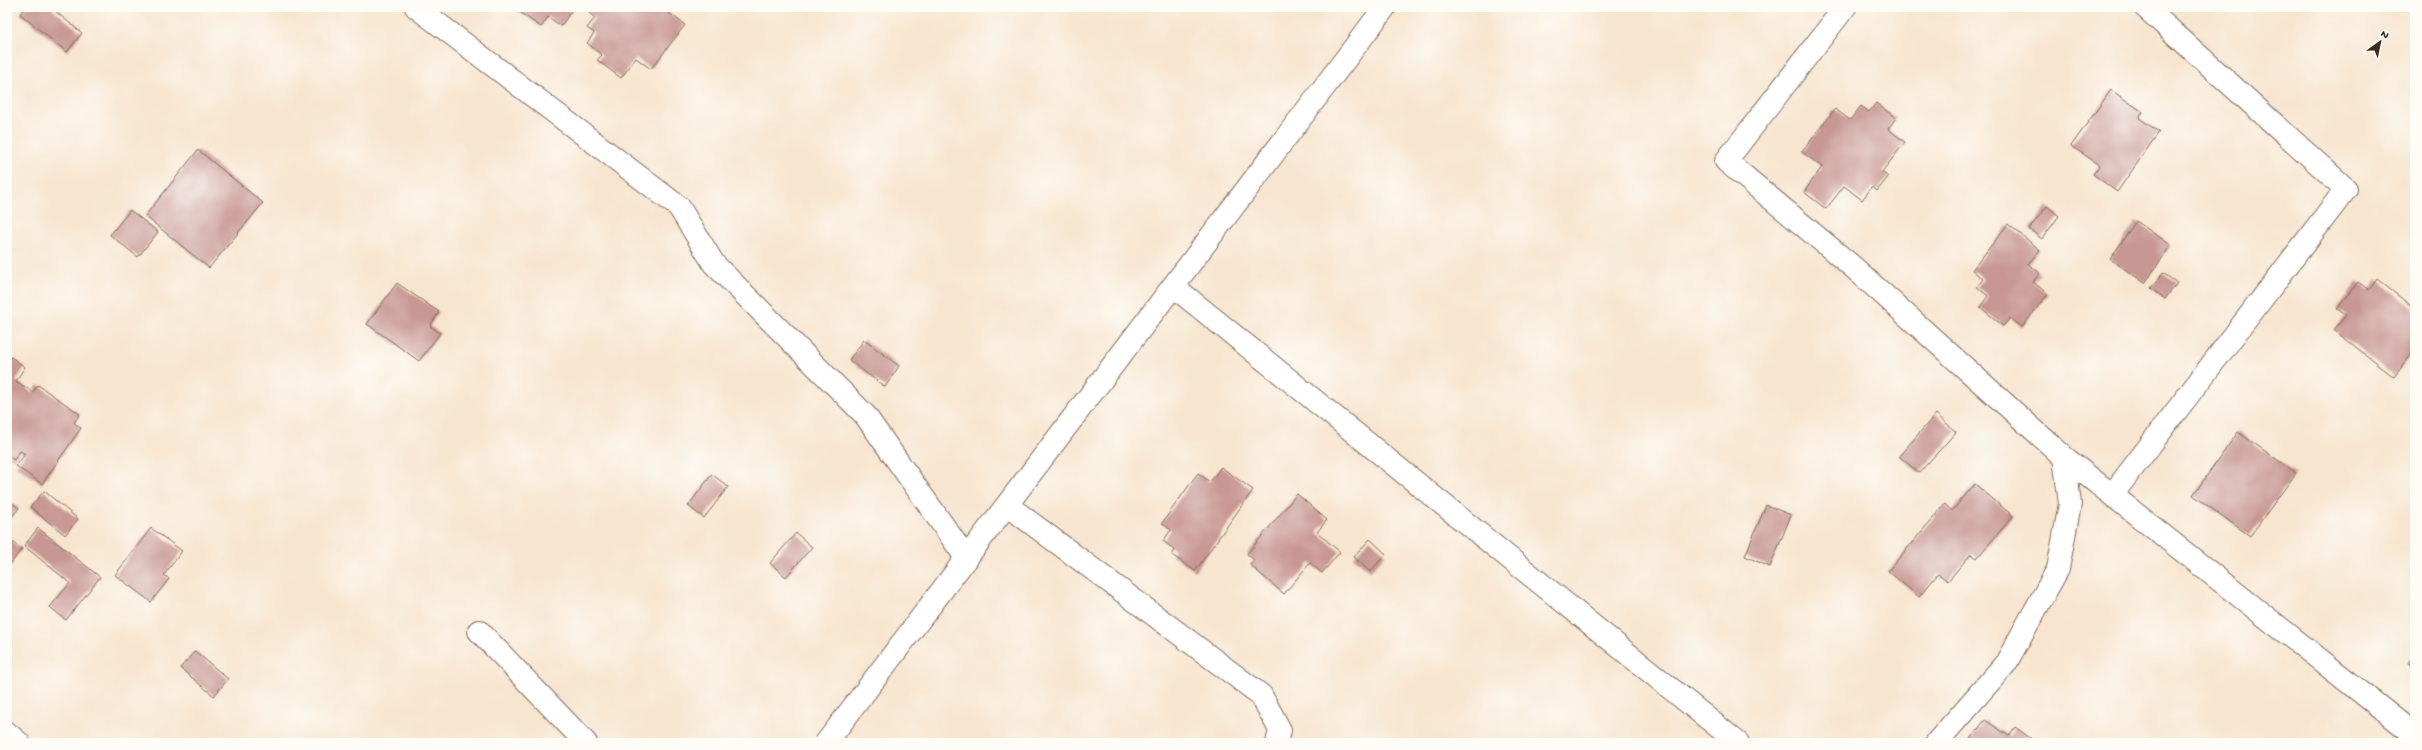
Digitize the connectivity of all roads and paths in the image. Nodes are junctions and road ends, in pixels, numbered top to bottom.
1 (416, 7) edge
2 (1385, 7) edge
3 (1844, 7) edge
4 (2146, 7) edge
5 (1173, 286) junction
6 (2064, 457) junction
7 (2112, 495) junction
8 (1007, 505) junction
9 (967, 559) junction
10 (479, 631) dead end
11 (7, 733) edge
12 (2415, 735) edge
13 (19, 743) edge
14 (586, 743) edge
15 (826, 743) edge
16 (1277, 743) edge
17 (1738, 743) edge
18 (1936, 743) edge

1 - 9 street
2 - 5 street
3 - 6 street
4 - 7 street
5 - 8 street
5 - 17 street
6 - 7 street
6 - 18 street
7 - 12 street
8 - 9 street
8 - 16 street
9 - 15 street
10 - 14 street
11 - 13 street

